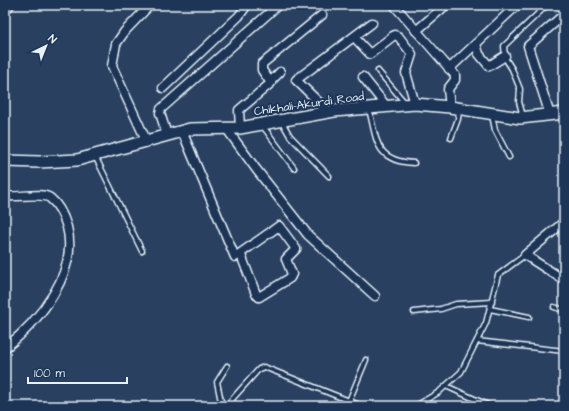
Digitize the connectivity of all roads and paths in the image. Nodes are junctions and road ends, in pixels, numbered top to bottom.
1 (10, 5) edge
2 (150, 5) edge
3 (247, 5) edge
4 (278, 5) edge
5 (394, 5) edge
6 (446, 5) edge
7 (512, 5) edge
8 (547, 5) edge
9 (5, 10) edge
10 (322, 15) dead end
11 (560, 18) dead end
12 (372, 23) dead end
13 (416, 31) junction
14 (354, 36) junction
15 (476, 44) junction
16 (504, 56) junction
17 (449, 69) junction
18 (378, 70) dead end
19 (280, 72) dead end
20 (363, 77) dead end
21 (271, 81) junction
22 (163, 88) dead end
23 (410, 104) junction
24 (387, 106) junction
25 (455, 107) junction
26 (369, 108) junction
27 (328, 112) junction
28 (564, 113) edge
29 (491, 114) junction
30 (550, 115) junction
31 (523, 118) junction
32 (282, 121) junction
33 (261, 125) junction
34 (226, 128) junction
35 (240, 128) junction
36 (182, 131) junction
37 (167, 135) junction
38 (451, 138) dead end
39 (146, 140) junction
40 (94, 155) junction
41 (509, 157) dead end
42 (5, 162) edge
43 (414, 163) dead end
44 (294, 168) dead end
45 (328, 176) dead end
46 (5, 196) edge
47 (564, 222) edge
48 (142, 250) dead end
49 (241, 255) junction
50 (525, 255) junction
51 (564, 280) edge
52 (375, 296) dead end
53 (492, 302) junction
54 (554, 307) dead end
55 (490, 309) junction
56 (564, 310) edge
57 (414, 312) dead end
58 (529, 316) dead end
59 (477, 341) junction
60 (5, 348) edge
61 (564, 351) edge
62 (366, 360) dead end
63 (227, 366) dead end
64 (446, 386) junction
65 (349, 401) junction
66 (222, 406) edge
67 (226, 406) edge
68 (362, 406) edge
69 (416, 406) edge
70 (490, 406) edge

1 - 9 street
2 - 39 street
3 - 22 street
4 - 37 street
5 - 13 street
6 - 13 street
7 - 15 street
8 - 16 lane
10 - 21 street
11 - 30 street
12 - 14 street
13 - 17 street
14 - 23 street
14 - 27 street
15 - 16 street
15 - 17 street
16 - 31 lane
17 - 25 street
18 - 23 lane
19 - 21 street
20 - 24 street
21 - 35 street
23 - 24 main road, Chikhali-Akurdi Road
23 - 25 main road, Chikhali-Akurdi Road
24 - 26 main road, Chikhali-Akurdi Road
25 - 29 main road, Chikhali-Akurdi Road
25 - 38 lane
26 - 27 main road, Chikhali-Akurdi Road
26 - 43 lane
27 - 32 main road, Chikhali-Akurdi Road
28 - 30 main road, Chikhali-Akurdi Road
29 - 31 main road, Chikhali-Akurdi Road
29 - 41 lane
30 - 31 main road, Chikhali-Akurdi Road
32 - 33 main road, Chikhali-Akurdi Road
32 - 45 lane
33 - 35 main road, Chikhali-Akurdi Road
33 - 44 lane
34 - 35 main road, Chikhali-Akurdi Road
34 - 36 main road, Chikhali-Akurdi Road
34 - 52 street
36 - 37 main road, Chikhali-Akurdi Road
36 - 49 street
37 - 39 main road, Chikhali-Akurdi Road
39 - 40 main road, Chikhali-Akurdi Road
40 - 42 main road, Chikhali-Akurdi Road
40 - 48 lane
46 - 60 street
47 - 50 street
49 - 49 street
50 - 51 street
50 - 53 lane
53 - 55 lane
53 - 57 lane
54 - 56 lane
55 - 58 lane
55 - 59 lane
59 - 61 lane
59 - 64 lane
62 - 65 lane
63 - 66 lane
64 - 69 lane
64 - 70 lane
65 - 67 lane
65 - 68 lane

